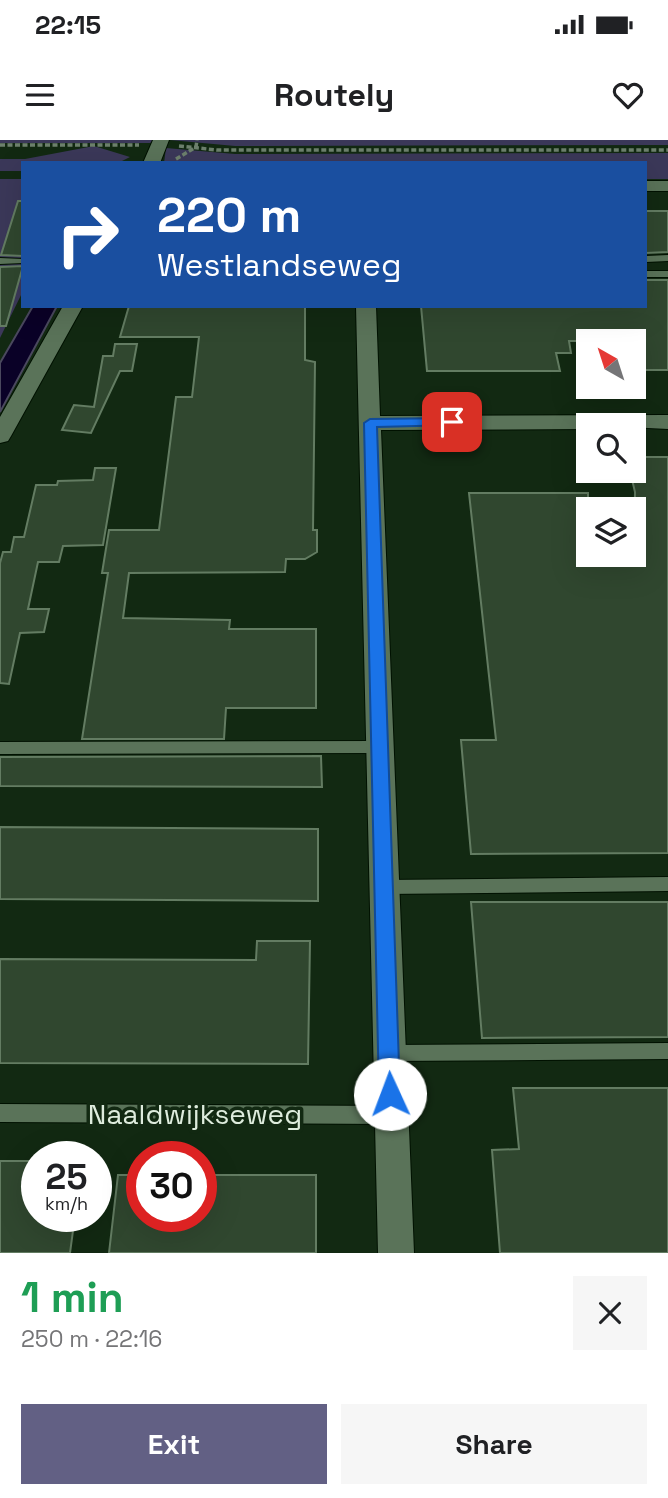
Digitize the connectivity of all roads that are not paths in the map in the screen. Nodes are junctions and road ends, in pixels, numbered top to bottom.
1 (160, 143) edge
2 (151, 161) edge
3 (647, 186) edge
4 (668, 186) edge
5 (647, 258) edge
6 (668, 258) edge
7 (0, 261) edge
8 (19, 261) dead end
9 (647, 274) edge
10 (668, 274) edge
11 (72, 308) edge
12 (366, 308) edge
13 (668, 422) edge
14 (370, 423) junction
15 (0, 436) edge
16 (380, 747) junction
17 (0, 748) edge
18 (668, 884) edge
19 (384, 887) junction
20 (668, 1051) edge
21 (388, 1053) junction
22 (0, 1113) edge
23 (390, 1115) junction
24 (396, 1253) edge

1 - 2 street
3 - 4 street
5 - 6 lane
7 - 8 lane
9 - 10 lane
11 - 15 street
12 - 14 street
13 - 14 street
14 - 16 street
16 - 17 lane
16 - 19 street
18 - 19 lane
19 - 21 street
20 - 21 lane
21 - 23 street
22 - 23 lane, Naaldwijkseweg
23 - 24 street

